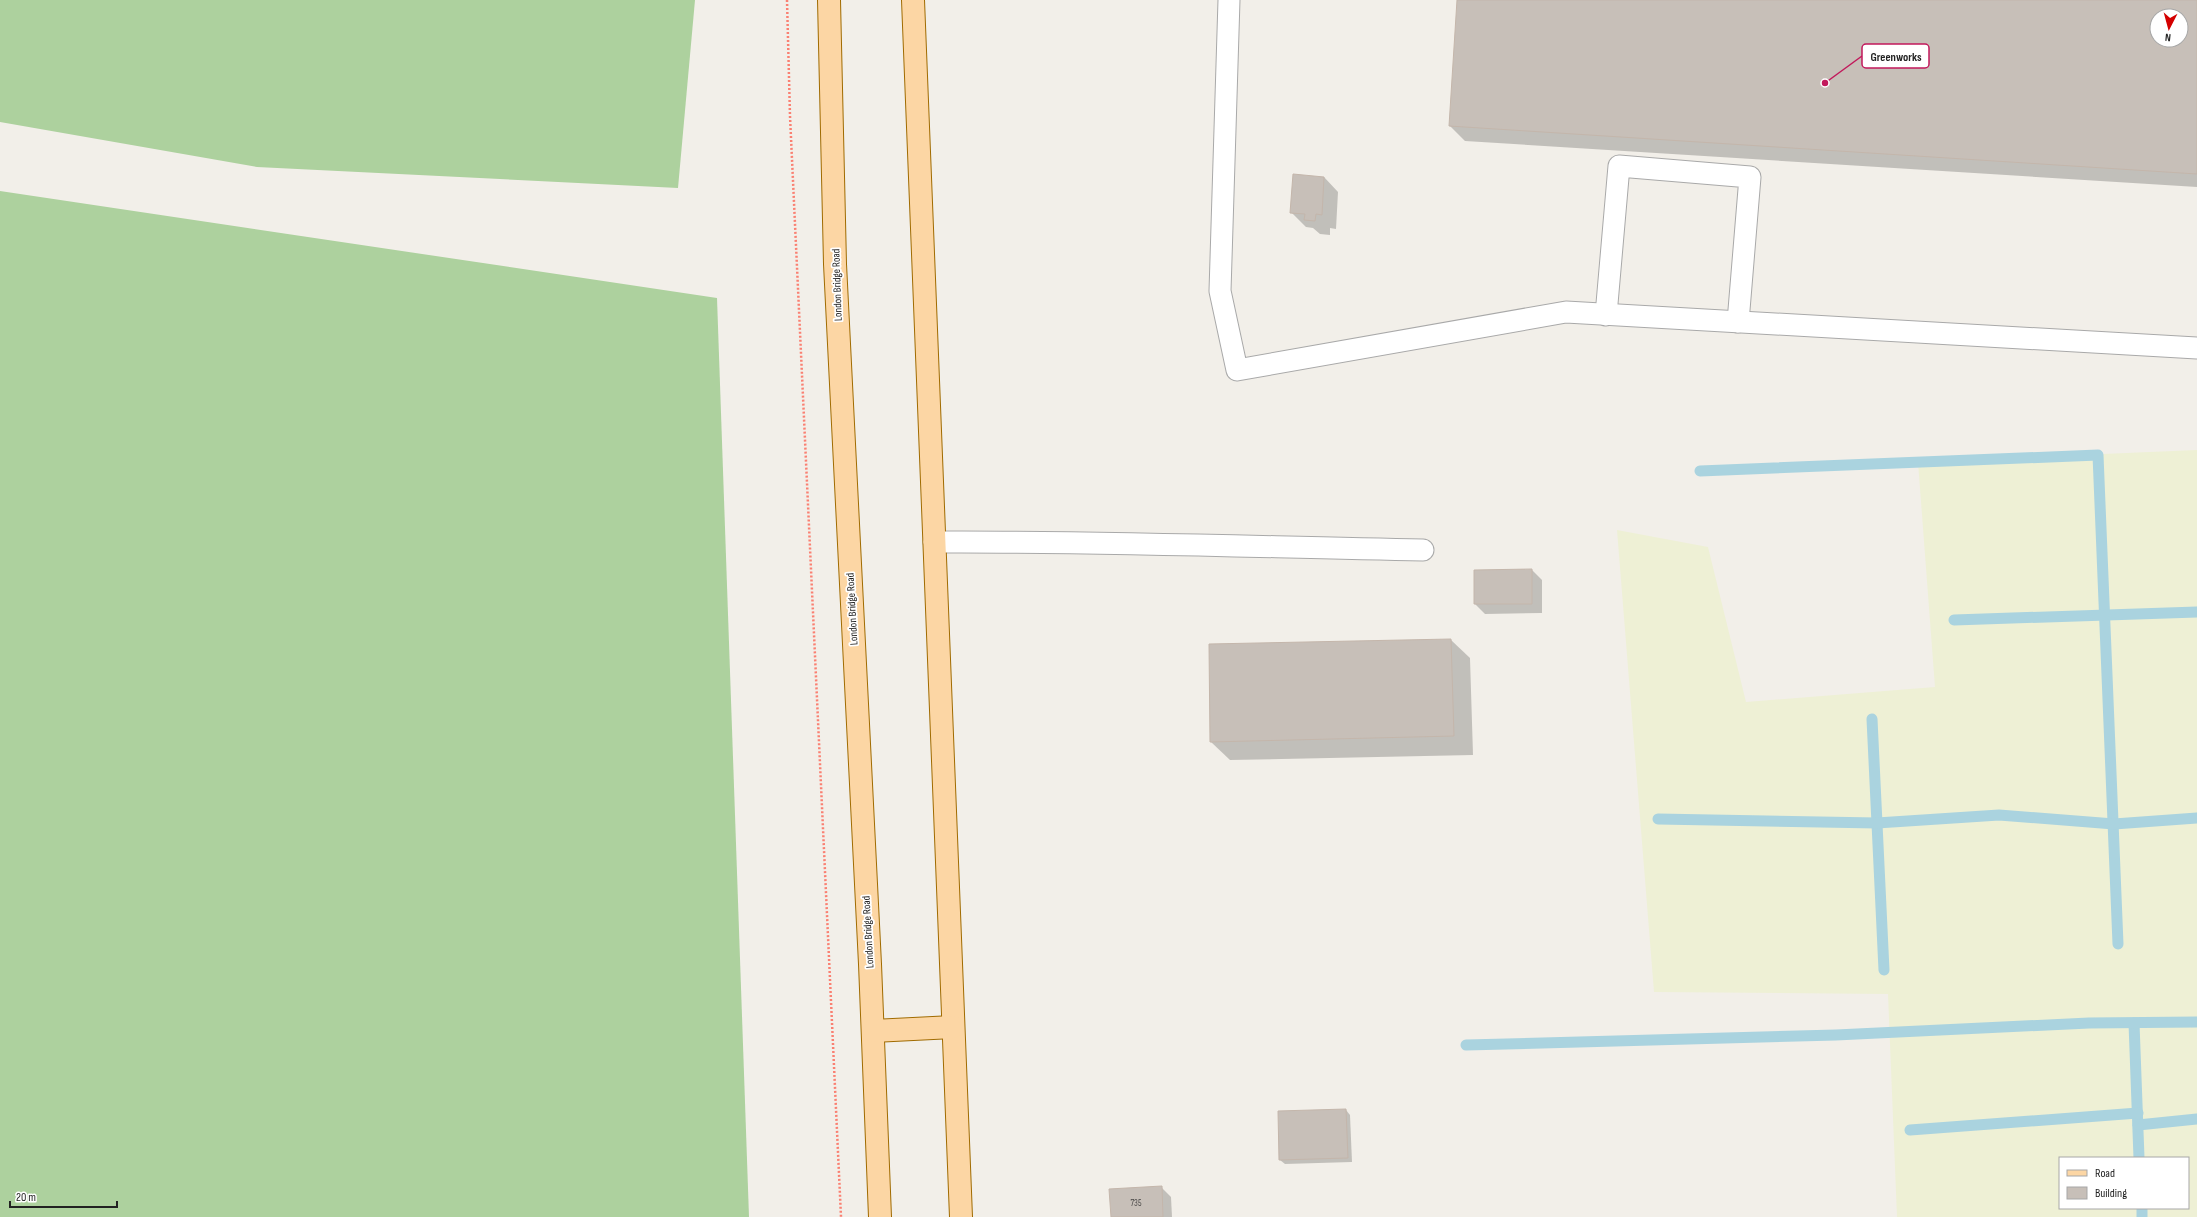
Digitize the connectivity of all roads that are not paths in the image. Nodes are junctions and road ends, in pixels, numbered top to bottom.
1 (829, 0) edge
2 (913, 0) edge
3 (1229, 0) edge
4 (1606, 315) junction
5 (1738, 322) junction
6 (2197, 348) edge
7 (934, 542) junction
8 (1423, 550) dead end
9 (953, 1027) junction
10 (873, 1031) junction
11 (880, 1217) edge
12 (961, 1217) edge

1 - 10 main road, London Bridge Road
2 - 7 main road
3 - 4 lane
4 - 5 lane
4 - 5 lane
5 - 6 lane
7 - 8 lane
7 - 9 main road
9 - 10 main road
9 - 12 main road
10 - 11 main road, London Bridge Road

